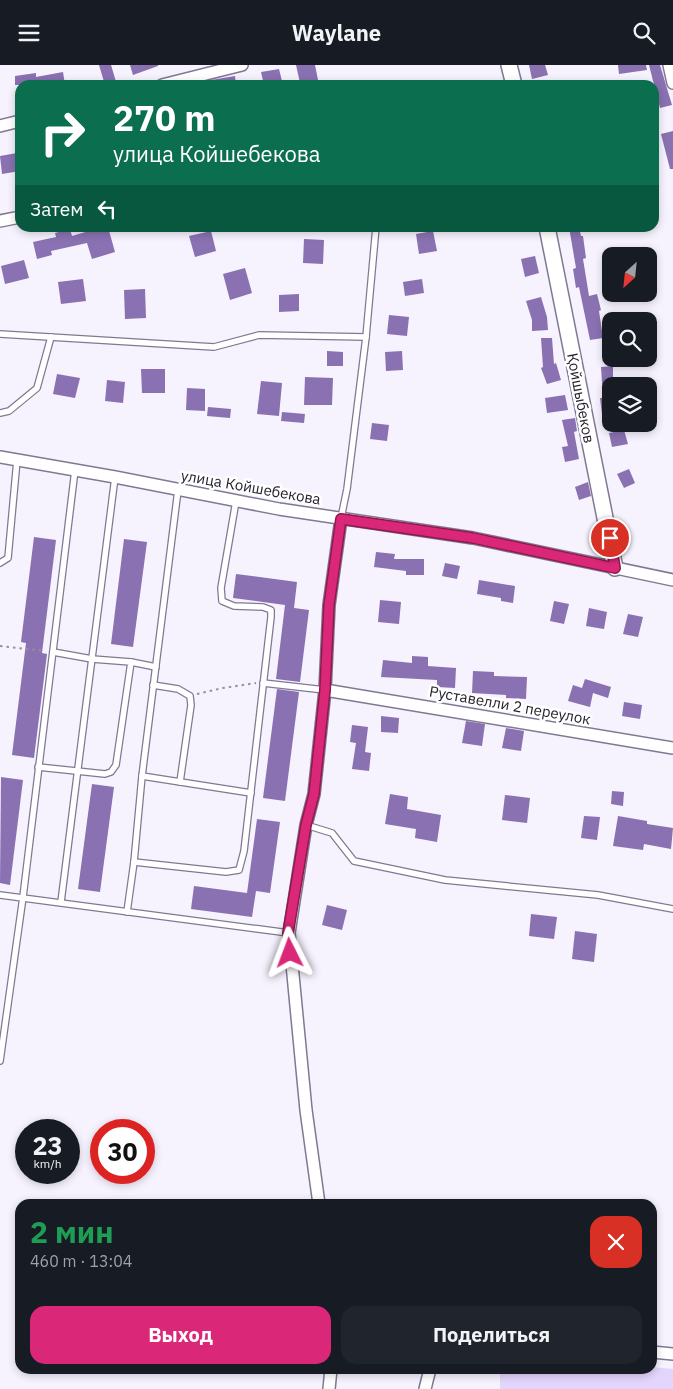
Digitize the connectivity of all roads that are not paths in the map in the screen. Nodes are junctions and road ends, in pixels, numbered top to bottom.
1 (242, 65) edge
2 (509, 65) edge
3 (669, 65) edge
4 (182, 80) edge
5 (513, 80) edge
6 (673, 83) edge
7 (15, 122) edge
8 (0, 126) edge
9 (15, 218) edge
10 (0, 221) edge
11 (376, 232) edge
12 (548, 232) edge
13 (0, 334) edge
14 (51, 337) junction
15 (366, 337) junction
16 (0, 413) edge
17 (0, 457) edge
18 (17, 460) junction
19 (75, 470) junction
20 (115, 477) junction
21 (178, 490) junction
22 (236, 501) junction
23 (341, 519) junction
24 (0, 563) edge
25 (615, 568) junction
26 (673, 580) edge
27 (53, 652) junction
28 (92, 659) junction
29 (131, 662) junction
30 (156, 667) junction
31 (263, 683) junction
32 (153, 685) junction
33 (325, 690) junction
34 (673, 748) edge
35 (38, 767) junction
36 (78, 770) junction
37 (142, 776) junction
38 (180, 782) junction
39 (251, 793) junction
40 (306, 825) junction
41 (134, 862) junction
42 (0, 895) edge
43 (22, 897) junction
44 (61, 902) junction
45 (673, 909) edge
46 (127, 913) junction
47 (288, 933) junction
48 (0, 1061) edge
49 (318, 1199) edge
50 (657, 1352) edge
51 (673, 1354) edge
52 (330, 1374) edge
53 (429, 1374) edge
54 (328, 1389) edge
55 (425, 1389) edge

1 - 4 street
2 - 5 street
3 - 6 street
7 - 8 street
9 - 10 street
11 - 15 lane
12 - 25 street, Қойшыбеков
13 - 14 lane
14 - 15 lane
14 - 16 lane
15 - 23 lane
17 - 18 street, улица Койшебекова
18 - 19 street, улица Койшебекова
18 - 24 lane
19 - 20 street, улица Койшебекова
19 - 27 lane
20 - 21 street, улица Койшебекова
20 - 28 lane
21 - 22 street, улица Койшебекова
21 - 30 lane
22 - 23 street, улица Койшебекова
22 - 31 lane
23 - 25 street, улица Койшебекова
23 - 33 street
25 - 26 street, улица Койшебекова
27 - 28 lane
27 - 35 lane
28 - 29 lane
28 - 36 lane
29 - 30 lane
29 - 36 lane
30 - 32 lane
31 - 33 lane
31 - 39 lane
32 - 37 lane
32 - 38 lane
33 - 34 street, Руставелли 2 переулок
33 - 40 street
35 - 36 lane
35 - 43 lane
36 - 44 lane
37 - 38 lane
37 - 41 lane
38 - 39 lane
39 - 41 lane
40 - 45 lane
40 - 47 street
41 - 46 lane
42 - 43 lane
43 - 44 lane
43 - 48 lane
44 - 46 lane
46 - 47 lane
47 - 49 street
50 - 51 street
52 - 54 street
53 - 55 street

